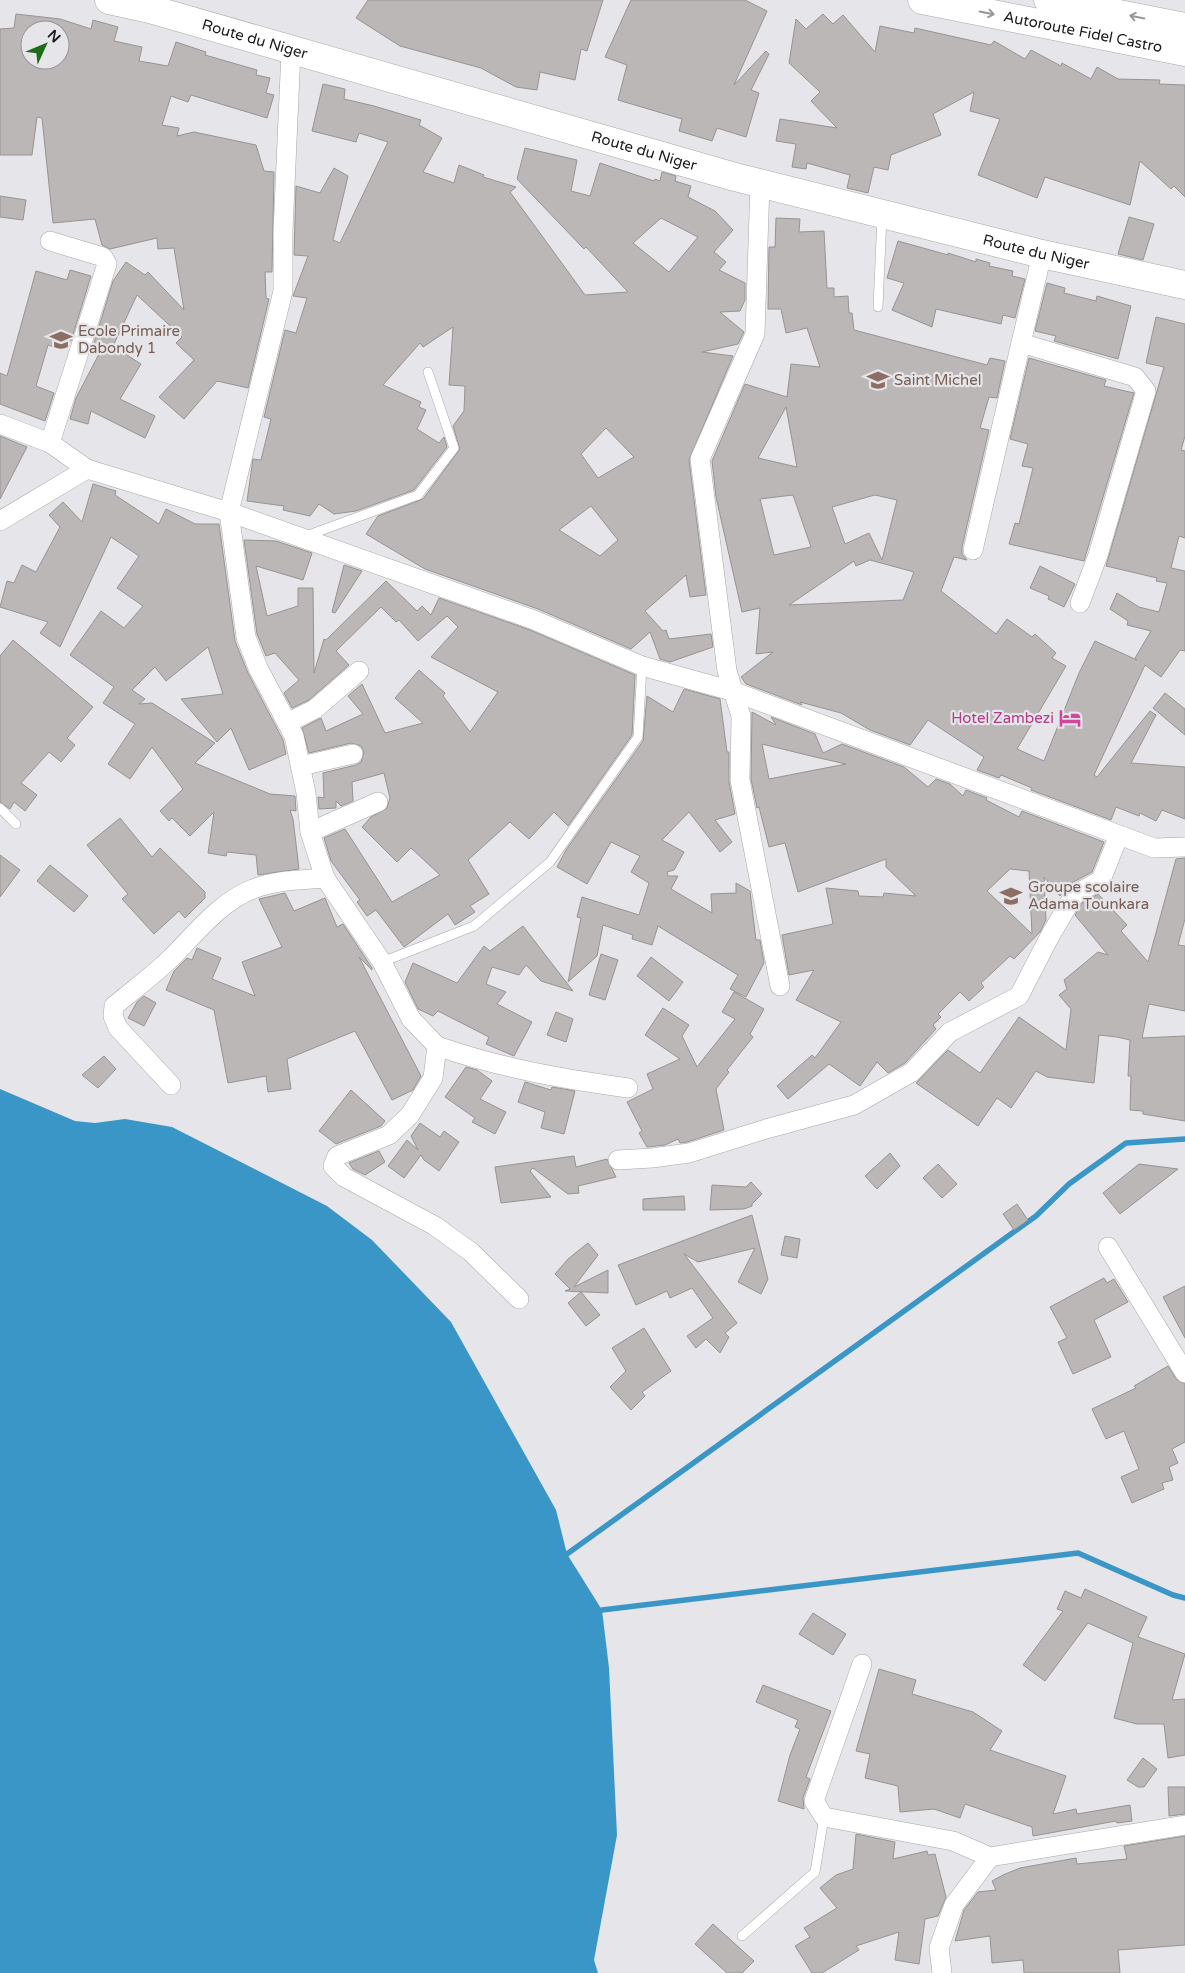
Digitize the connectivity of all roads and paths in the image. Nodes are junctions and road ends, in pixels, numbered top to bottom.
1 (109, 0) edge
2 (922, 0) edge
3 (1048, 0) edge
4 (1185, 27) edge
5 (291, 50) junction
6 (1185, 52) edge
7 (760, 183) junction
8 (882, 214) junction
9 (50, 241) dead end
10 (1042, 254) junction
11 (1185, 285) edge
12 (878, 308) dead end
13 (1021, 343) junction
14 (428, 372) dead end
15 (0, 424) edge
16 (50, 443) junction
17 (87, 469) junction
18 (229, 512) junction
19 (0, 521) edge
20 (301, 538) junction
21 (973, 550) dead end
22 (1080, 603) dead end
23 (642, 666) junction
24 (358, 671) dead end
25 (732, 691) junction
26 (287, 723) junction
27 (353, 754) dead end
28 (301, 766) junction
29 (378, 802) dead end
30 (0, 808) edge
31 (16, 824) dead end
32 (310, 832) junction
33 (1119, 835) junction
34 (1183, 848) edge
35 (325, 878) junction
36 (382, 962) junction
37 (780, 986) dead end
38 (437, 1046) junction
39 (171, 1085) dead end
40 (628, 1088) dead end
41 (618, 1160) dead end
42 (1108, 1247) dead end
43 (519, 1299) dead end
44 (1185, 1373) edge
45 (862, 1664) dead end
46 (824, 1817) junction
47 (1185, 1825) edge
48 (990, 1858) junction
49 (742, 1936) dead end
50 (942, 1973) edge

1 - 5 main road, Route du Niger
2 -> 6 main road, Autoroute Fidel Castro
4 -> 3 main road, Autoroute Fidel Castro
5 - 7 main road, Route du Niger
5 - 18 street
7 - 8 main road, Route du Niger
7 - 25 street
8 - 10 main road, Route du Niger
8 - 12 lane
9 - 16 street
10 - 11 main road, Route du Niger
10 - 13 street
13 - 21 street
13 - 22 street
14 - 20 lane
15 - 16 street
16 - 17 street
17 - 18 street
17 - 19 street
18 - 20 street
18 - 26 street
20 - 23 street
23 - 25 street
23 - 36 lane
24 - 26 street
25 - 33 street
25 - 37 street
26 - 28 street
27 - 28 street
28 - 32 street
29 - 32 street
30 - 31 lane
32 - 35 street
33 - 34 street
33 - 41 street
35 - 36 street
35 - 39 street
36 - 38 street
38 - 40 street
38 - 43 street
42 - 44 street
45 - 46 street
46 - 48 street
46 - 49 lane
47 - 48 street
48 - 50 street

